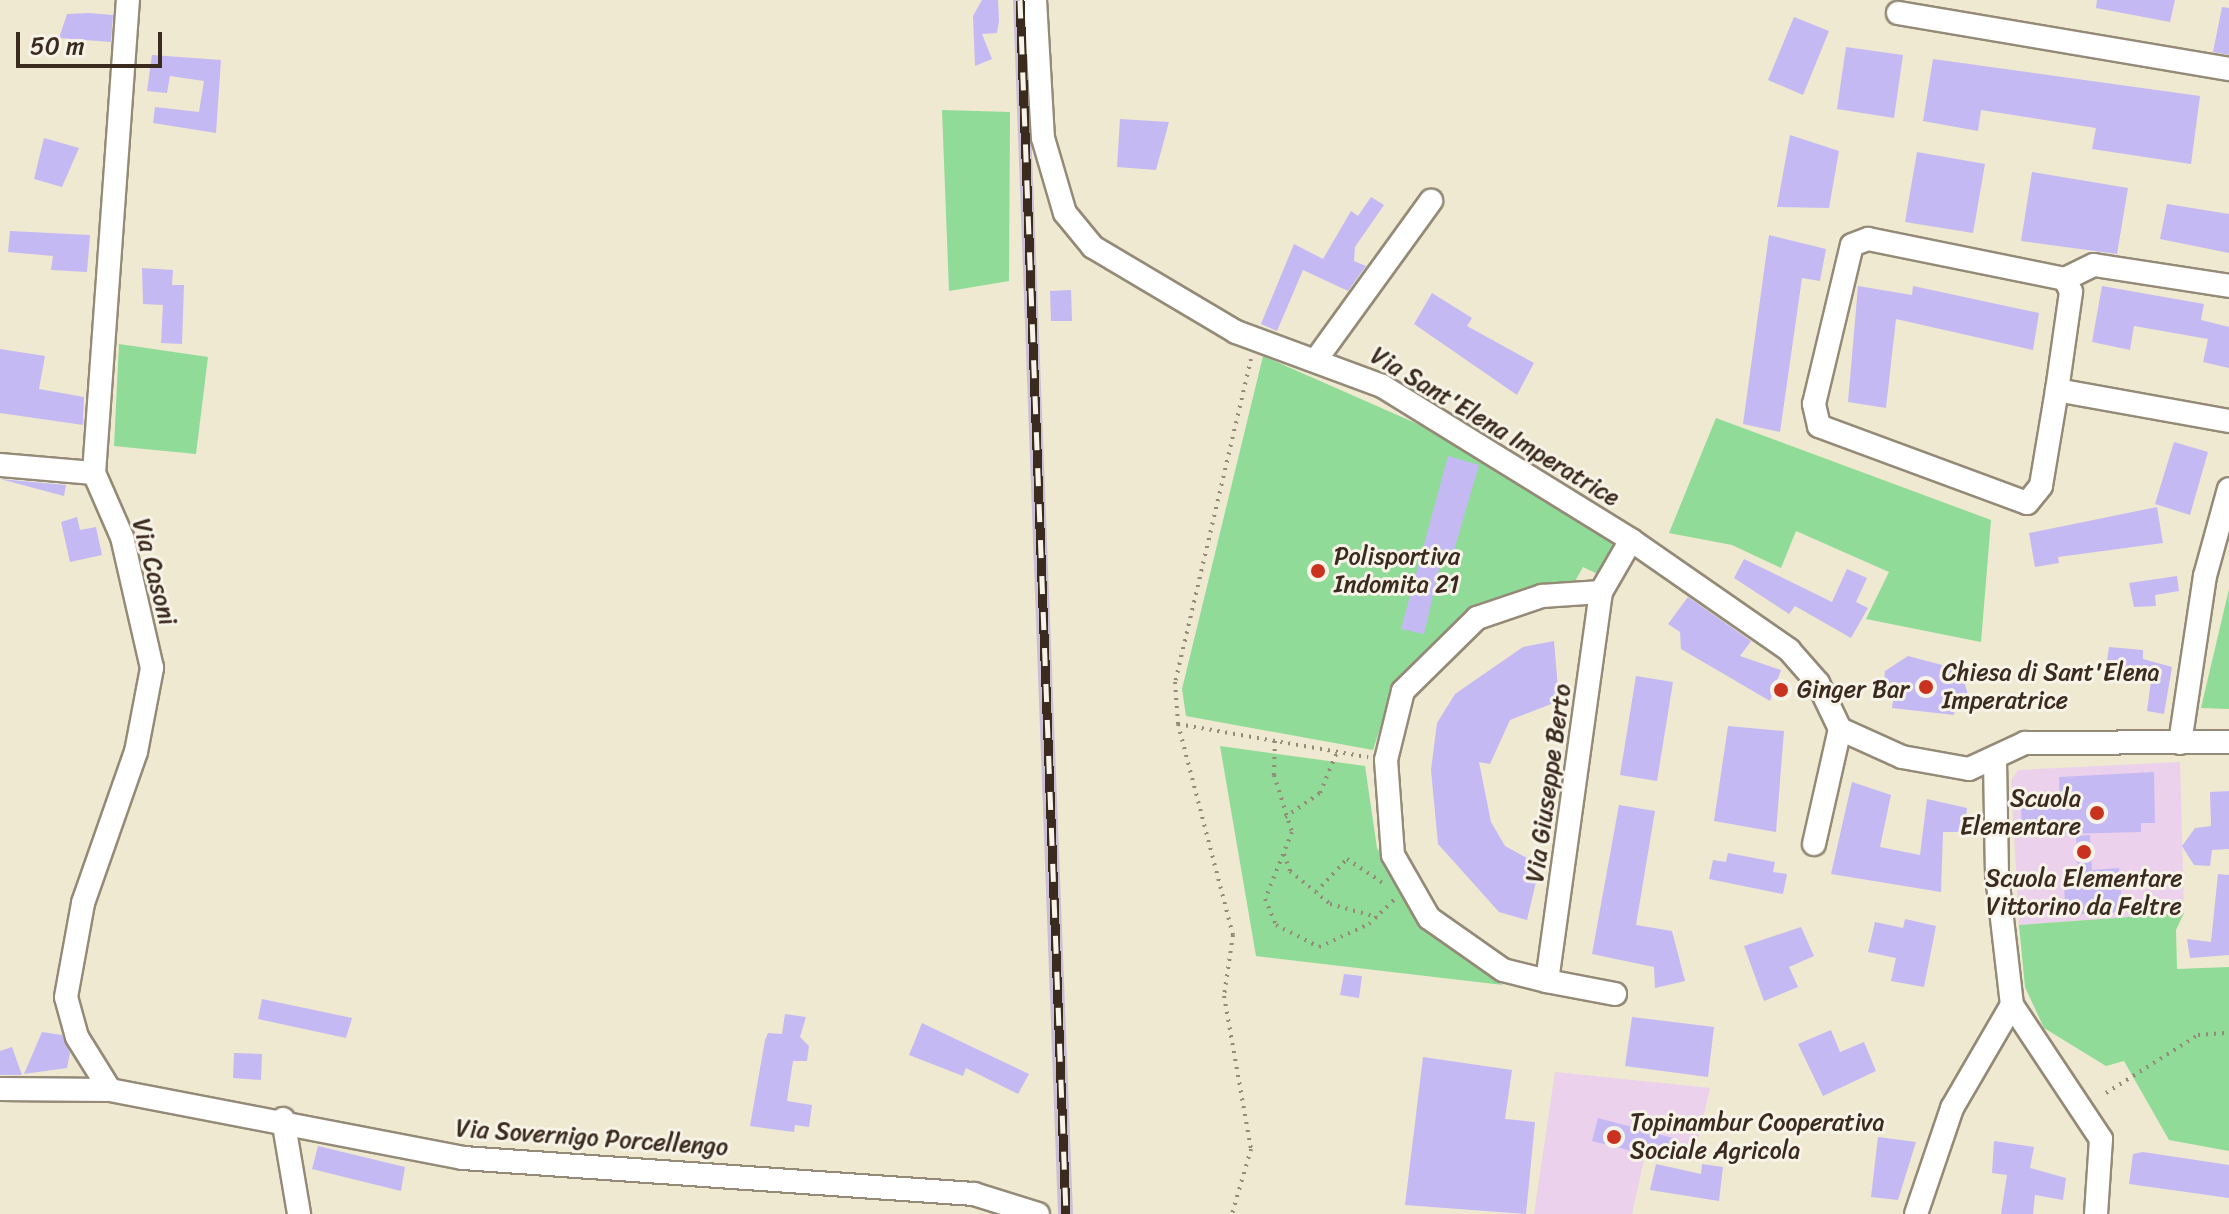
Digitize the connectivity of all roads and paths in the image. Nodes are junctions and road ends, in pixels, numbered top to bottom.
1 (128, 0) edge
2 (1035, 0) edge
3 (1898, 13) dead end
4 (2229, 69) edge
5 (1431, 201) dead end
6 (2065, 279) junction
7 (2229, 286) edge
8 (1256, 341) junction
9 (1318, 357) junction
10 (2057, 390) junction
11 (2229, 421) edge
12 (0, 465) edge
13 (94, 473) junction
14 (2229, 489) edge
15 (1631, 540) junction
16 (1601, 592) junction
17 (1178, 724) junction
18 (1840, 729) junction
19 (1275, 741) junction
20 (2229, 742) edge
21 (2180, 743) junction
22 (1337, 752) junction
23 (1995, 759) junction
24 (1386, 760) junction
25 (1285, 817) junction
26 (1814, 844) dead end
27 (1284, 854) junction
28 (1316, 892) junction
29 (1377, 917) junction
30 (1547, 981) junction
31 (1615, 994) dead end
32 (2012, 1005) junction
33 (2229, 1033) edge
34 (0, 1089) edge
35 (110, 1090) junction
36 (2106, 1093) dead end
37 (283, 1119) junction
38 (299, 1214) edge
39 (1038, 1214) edge
40 (1232, 1214) edge
41 (1916, 1214) edge
42 (2096, 1214) edge

1 - 13 street, Via Casoni
2 - 8 street, Via Sant'Elena Imperatrice
3 - 4 street
5 - 9 street
6 - 7 street
6 - 10 street
6 - 10 street
8 - 9 street, Via Sant'Elena Imperatrice
8 - 17 path
9 - 15 street, Via Sant'Elena Imperatrice
10 - 11 street
12 - 13 street
13 - 35 street, Via Casoni
14 - 21 street
15 - 16 street, Via Giuseppe Berto
15 - 18 street, Via Sant'Elena Imperatrice
16 - 24 street
16 - 30 street, Via Giuseppe Berto
17 - 19 path
17 - 40 path
18 - 23 street
18 - 26 street
19 - 22 path
19 - 25 path
20 - 21 street
21 - 23 street
22 - 24 path
22 - 25 path
23 - 32 street
24 - 30 street
25 - 27 path
27 - 28 path
27 - 29 path
28 - 29 path
28 - 29 path
30 - 31 street
32 - 41 street
32 - 42 street
33 - 36 path
34 - 35 street, Via Sovernigo Porcellengo
35 - 37 street, Via Sovernigo Porcellengo
37 - 38 street
37 - 39 street, Via Sovernigo Porcellengo

